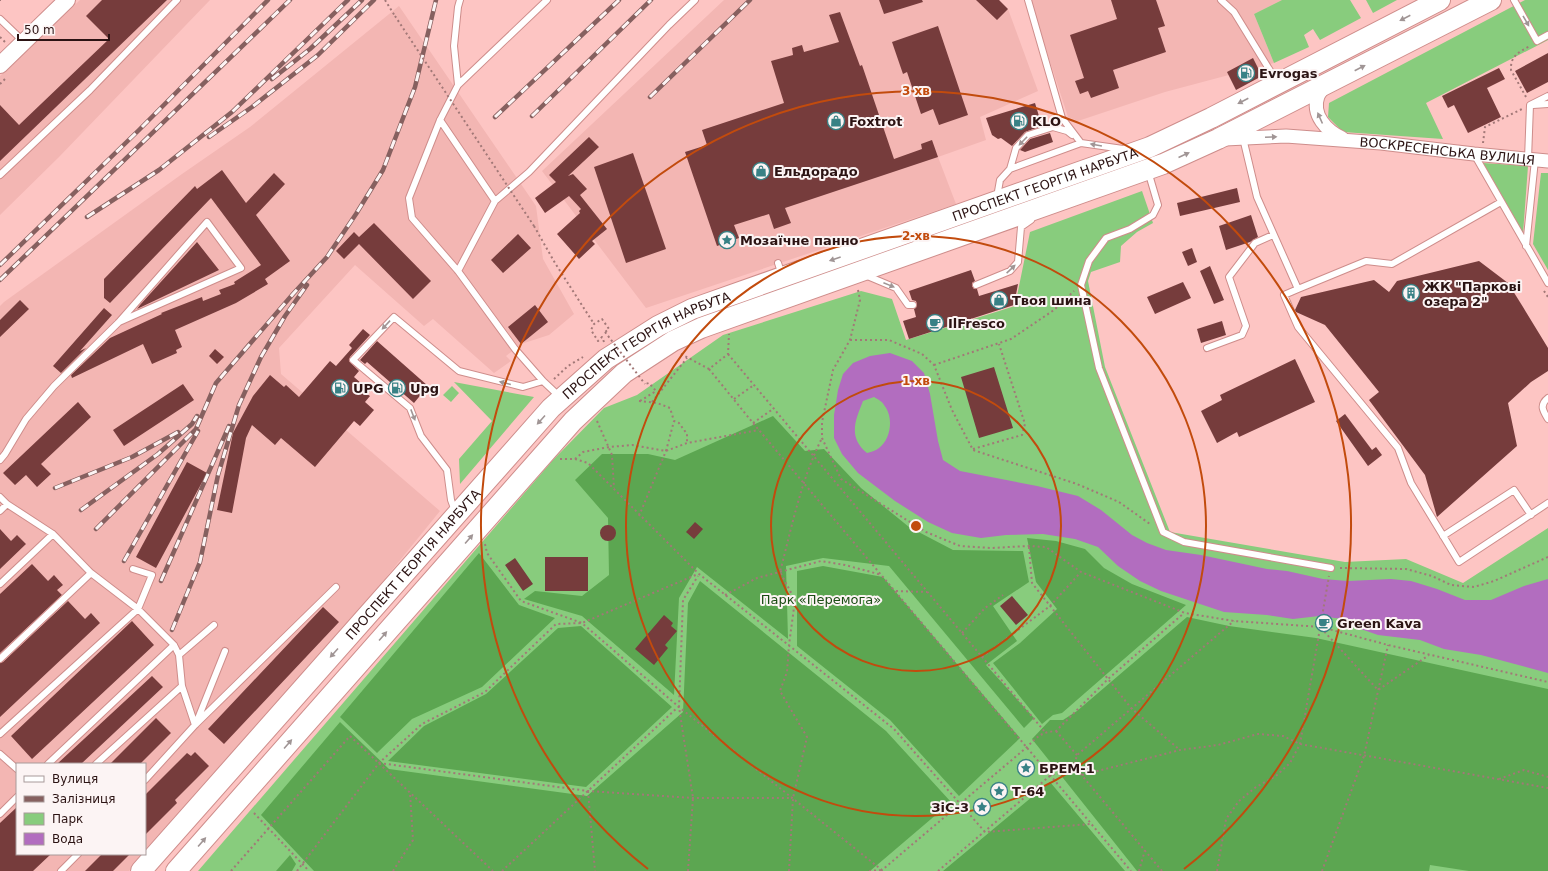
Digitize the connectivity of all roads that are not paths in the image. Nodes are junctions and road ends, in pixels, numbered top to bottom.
1 (67, 0) edge
2 (177, 0) edge
3 (460, 0) edge
4 (547, 0) edge
5 (695, 0) edge
6 (1028, 0) edge
7 (1221, 0) edge
8 (1440, 0) edge
9 (1492, 0) edge
10 (1514, 1) edge
11 (0, 18) edge
12 (1548, 35) edge
13 (24, 42) junction
14 (0, 64) edge
15 (1278, 84) junction
16 (458, 85) junction
17 (1325, 85) junction
18 (1548, 96) edge
19 (1548, 104) edge
20 (1530, 105) junction
21 (440, 120) junction
22 (1244, 138) junction
23 (1218, 139) junction
24 (1346, 140) junction
25 (1081, 143) junction
26 (1139, 151) junction
27 (1474, 154) junction
28 (1531, 160) junction
29 (1548, 161) edge
30 (1010, 169) junction
31 (1148, 170) junction
32 (0, 175) edge
33 (495, 201) junction
34 (1501, 202) junction
35 (992, 204) junction
36 (1048, 205) junction
37 (1273, 235) junction
38 (1526, 246) junction
39 (458, 271) junction
40 (858, 281) junction
41 (1548, 283) edge
42 (976, 285) dead end
43 (1298, 289) junction
44 (913, 305) dead end
45 (119, 322) junction
46 (1207, 348) dead end
47 (543, 381) junction
48 (561, 398) junction
49 (1548, 398) edge
50 (1548, 419) edge
51 (0, 460) edge
52 (0, 497) edge
53 (1548, 503) edge
54 (7, 504) junction
55 (0, 511) edge
56 (1531, 514) junction
57 (457, 515) junction
58 (53, 534) junction
59 (1443, 536) junction
60 (133, 568) dead end
61 (1331, 568) road end
62 (92, 573) junction
63 (0, 584) edge
64 (336, 587) dead end
65 (138, 608) junction
66 (214, 624) dead end
67 (174, 645) junction
68 (225, 651) dead end
69 (179, 655) junction
70 (0, 659) edge
71 (182, 686) junction
72 (195, 725) junction
73 (0, 734) edge
74 (0, 754) edge
75 (49, 763) edge
76 (97, 763) edge
77 (16, 768) edge
78 (146, 779) edge
79 (16, 798) edge
80 (0, 814) edge
81 (71, 857) edge
82 (61, 871) edge
83 (141, 871) edge
84 (176, 871) edge

1 - 13 street
2 - 32 lane
3 - 16 lane
4 - 16 lane
5 - 33 lane
6 - 25 lane
7 - 15 lane
8 -> 15 main road, ПРОСПЕКТ ГЕОРГІЯ НАРБУТА
17 -> 9 main road, ПРОСПЕКТ ГЕОРГІЯ НАРБУТА
10 -> 12 lane
11 - 13 lane
13 - 14 street
15 -> 26 main road, ПРОСПЕКТ ГЕОРГІЯ НАРБУТА
16 - 21 lane
17 - 23 main road, ПРОСПЕКТ ГЕОРГІЯ НАРБУТА
24 -> 17 street, ВОСКРЕСЕНСЬКА ВУЛИЦЯ
18 - 20 lane
19 - 20 lane
20 - 28 lane
21 - 33 lane
21 - 39 lane
22 - 23 street, ВОСКРЕСЕНСЬКА ВУЛИЦЯ
22 -> 24 street, ВОСКРЕСЕНСЬКА ВУЛИЦЯ
22 - 37 lane
31 -> 23 main road, ПРОСПЕКТ ГЕОРГІЯ НАРБУТА
24 - 27 street, ВОСКРЕСЕНСЬКА ВУЛИЦЯ
26 -> 25 lane
25 - 30 lane
25 -> 30 lane
26 - 35 main road, ПРОСПЕКТ ГЕОРГІЯ НАРБУТА
27 - 28 street, ВОСКРЕСЕНСЬКА ВУЛИЦЯ
27 - 34 lane
28 - 29 street, ВОСКРЕСЕНСЬКА ВУЛИЦЯ
28 - 38 lane
30 - 35 lane
31 - 36 main road, ПРОСПЕКТ ГЕОРГІЯ НАРБУТА
31 - 61 lane
33 - 39 lane
34 - 38 lane
34 - 43 lane
35 -> 48 main road, ПРОСПЕКТ ГЕОРГІЯ НАРБУТА
36 - 40 main road, ПРОСПЕКТ ГЕОРГІЯ НАРБУТА
42 -> 36 lane
37 - 43 lane
37 - 46 lane
38 - 41 lane
39 - 47 lane
40 -> 44 lane
84 -> 40 main road, ПРОСПЕКТ ГЕОРГІЯ НАРБУТА
43 - 59 lane
45 - 45 lane
45 - 51 lane
47 - 48 lane
47 -> 57 lane
48 -> 57 main road, ПРОСПЕКТ ГЕОРГІЯ НАРБУТА
49 - 50 lane
52 - 54 lane
53 - 56 lane
54 - 55 lane
54 - 58 lane
56 - 59 lane
56 - 59 lane
57 -> 83 main road, ПРОСПЕКТ ГЕОРГІЯ НАРБУТА
58 - 62 lane
58 - 63 lane
60 - 65 lane
62 - 65 lane
62 - 70 lane
64 - 72 lane
65 - 67 lane
65 - 73 lane
66 - 69 lane
67 - 69 lane
67 - 75 lane
68 - 72 lane
69 - 71 lane
71 - 72 lane
71 - 76 lane
72 - 78 lane
74 - 77 lane
79 - 80 lane
81 - 82 lane

